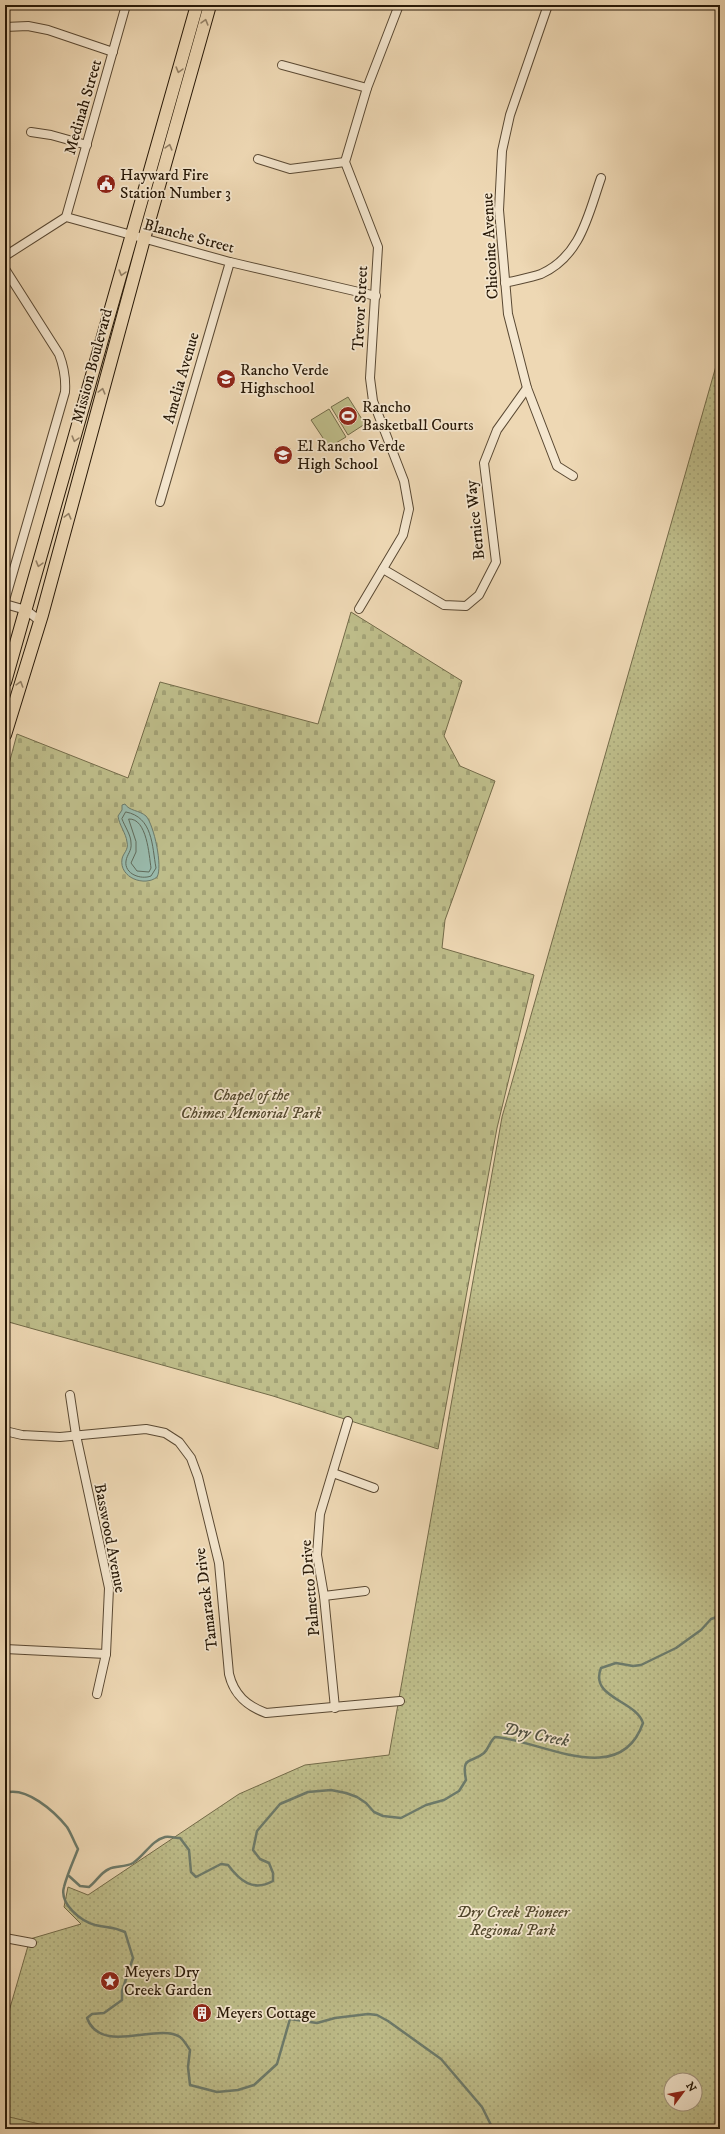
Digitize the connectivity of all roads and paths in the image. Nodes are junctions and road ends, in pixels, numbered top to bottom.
1 (126, 5) edge
2 (197, 5) edge
3 (210, 5) edge
4 (399, 5) edge
5 (548, 5) edge
6 (5, 27) edge
7 (113, 52) junction
8 (282, 65) dead end
9 (367, 88) junction
10 (31, 132) dead end
11 (87, 145) junction
12 (258, 159) dead end
13 (345, 162) junction
14 (601, 178) dead end
15 (66, 217) junction
16 (138, 237) junction
17 (5, 256) edge
18 (230, 262) junction
19 (5, 269) edge
20 (505, 283) junction
21 (376, 296) junction
22 (527, 388) junction
23 (573, 476) dead end
24 (160, 502) dead end
25 (383, 569) junction
26 (5, 600) edge
27 (5, 604) edge
28 (359, 609) dead end
29 (26, 610) junction
30 (40, 621) junction
31 (5, 682) edge
32 (5, 735) edge
33 (70, 1395) dead end
34 (348, 1422) dead end
35 (5, 1431) edge
36 (76, 1435) junction
37 (333, 1473) junction
38 (374, 1488) dead end
39 (365, 1591) dead end
40 (324, 1596) junction
41 (5, 1649) edge
42 (106, 1654) junction
43 (97, 1694) dead end
44 (400, 1702) dead end
45 (335, 1708) junction
46 (5, 1938) edge
47 (32, 1943) dead end

1 - 7 street, Medinah Street
2 -> 16 main road, Mission Boulevard
16 -> 3 main road, Mission Boulevard
4 - 9 street
5 - 20 street, Chicoine Avenue
6 - 7 street
7 - 11 street, Medinah Street
8 - 9 street
9 - 13 street
10 - 11 street
11 - 15 street, Medinah Street
12 - 13 street
13 - 21 street, Trevor Street
14 - 20 street
15 - 16 street, Blanche Street
15 - 17 street
16 - 18 street, Blanche Street
16 -> 29 main road, Mission Boulevard
30 -> 16 main road, Mission Boulevard
18 - 21 street, Blanche Street
18 - 24 street, Amelia Avenue
19 - 26 street
20 - 22 street, Chicoine Avenue
21 - 25 street, Trevor Street
22 - 23 street, Chicoine Avenue
22 - 25 street, Bernice Way
25 - 28 street, Trevor Street
27 - 29 street
29 - 30 street
29 - 31 main road, Mission Boulevard
32 -> 30 main road, Mission Boulevard
33 - 36 street, Basswood Avenue
34 - 37 street, Palmetto Drive
35 - 36 street, Tamarack Drive
36 - 42 street, Basswood Avenue
36 - 45 street, Tamarack Drive
37 - 38 street
37 - 40 street, Palmetto Drive
39 - 40 street
40 - 45 street, Palmetto Drive
41 - 42 street
42 - 43 street, Basswood Avenue
44 - 45 street, Tamarack Drive
46 - 47 street

